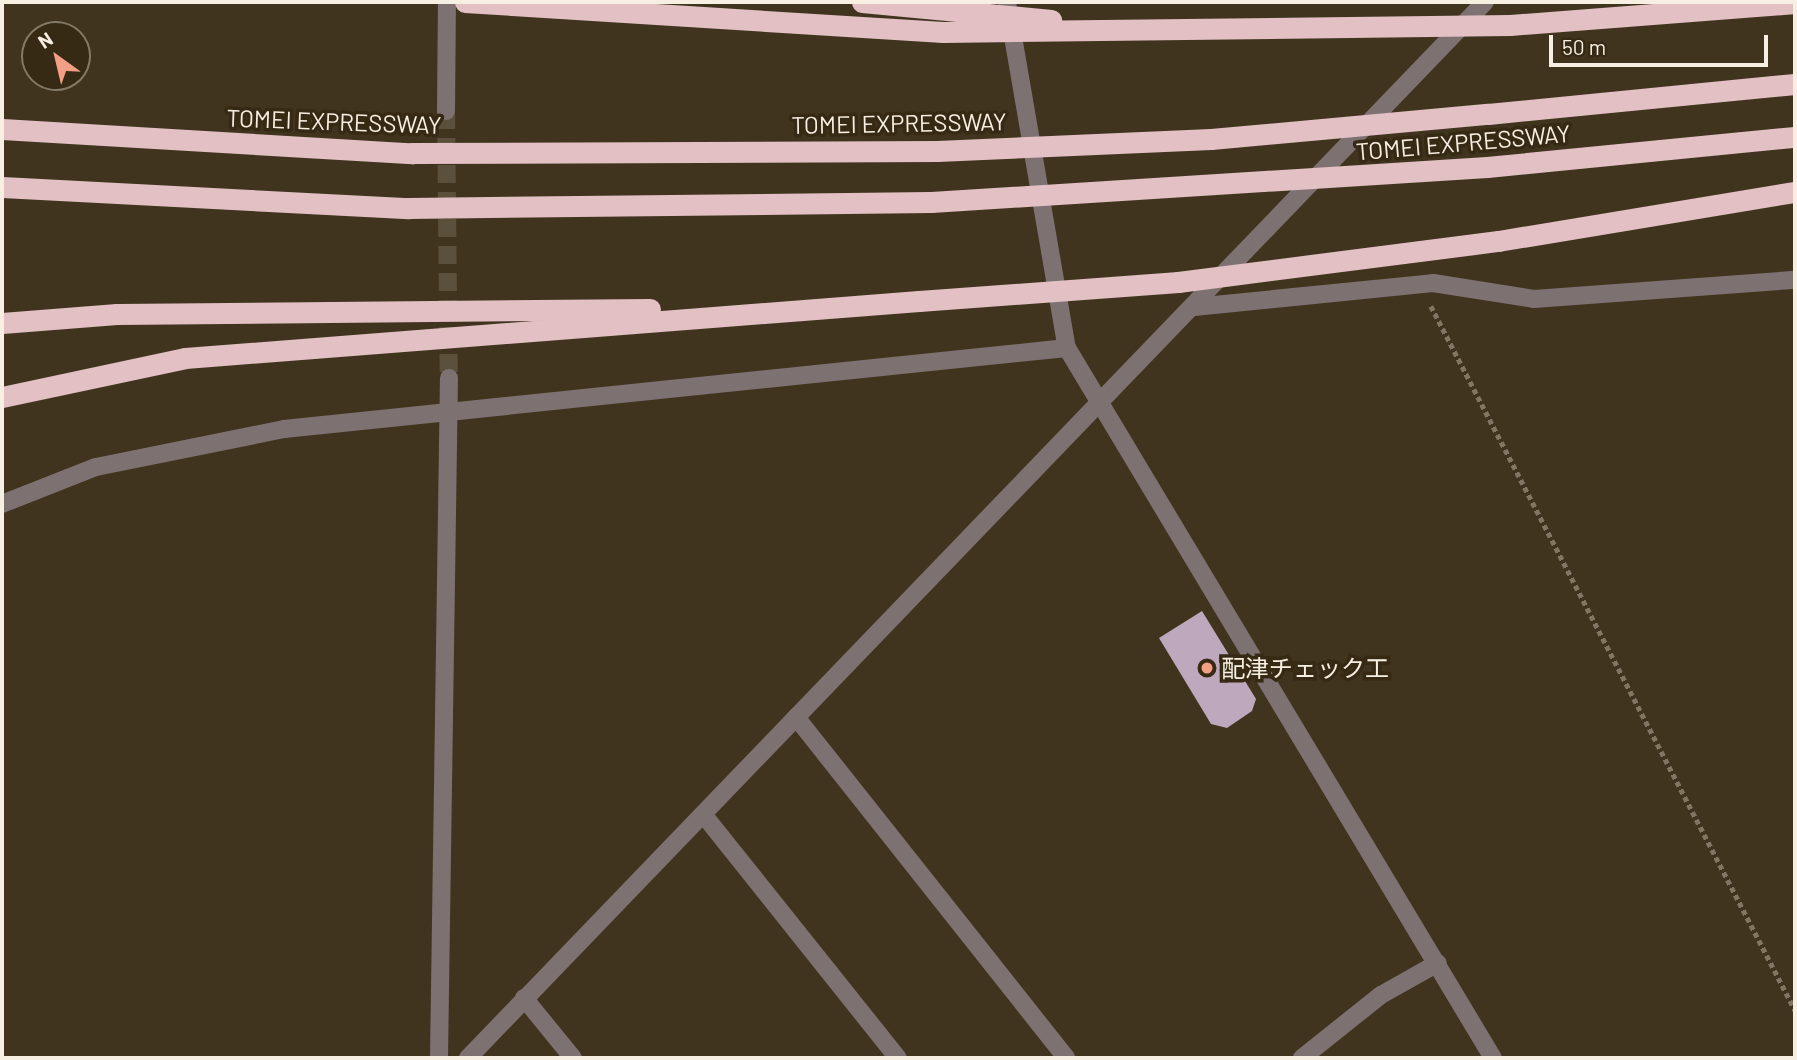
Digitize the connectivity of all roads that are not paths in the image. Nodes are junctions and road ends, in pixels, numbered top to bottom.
1 (447, 2) edge
2 (465, 2) edge
3 (862, 2) edge
4 (1007, 2) edge
5 (1485, 2) edge
6 (1795, 3) edge
7 (1177, 32) junction
8 (1795, 84) edge
9 (446, 111) tunnel mouth
10 (2, 129) edge
11 (1795, 137) edge
12 (2, 187) edge
13 (1795, 192) edge
14 (1795, 279) edge
15 (841, 307) junction
16 (1194, 307) junction
17 (2, 323) edge
18 (1067, 348) junction
19 (449, 378) tunnel mouth
20 (2, 397) edge
21 (1101, 401) junction
22 (447, 415) junction
23 (2, 504) edge
24 (796, 717) junction
25 (703, 814) junction
26 (1438, 963) junction
27 (524, 998) junction
28 (439, 1058) edge
29 (468, 1058) edge
30 (573, 1058) edge
31 (898, 1058) edge
32 (1066, 1058) edge
33 (1301, 1058) edge
34 (1493, 1058) edge

1 - 9 street
2 - 7 highway, bridge
3 - 7 highway, bridge
4 - 18 street
5 - 16 street
6 - 7 highway, bridge
8 - 10 highway, TOMEI EXPRESSWAY, bridge
11 - 12 highway, TOMEI EXPRESSWAY, bridge
13 - 15 highway, bridge
14 - 16 street
15 - 17 highway
15 - 20 highway
16 - 21 street
18 - 21 street
18 - 22 street
19 - 22 street
21 - 24 street
21 - 26 street
22 - 23 street
22 - 28 street
24 - 25 street
24 - 32 street
25 - 27 street
25 - 31 street
26 - 33 street
26 - 34 street
27 - 29 street
27 - 30 street

